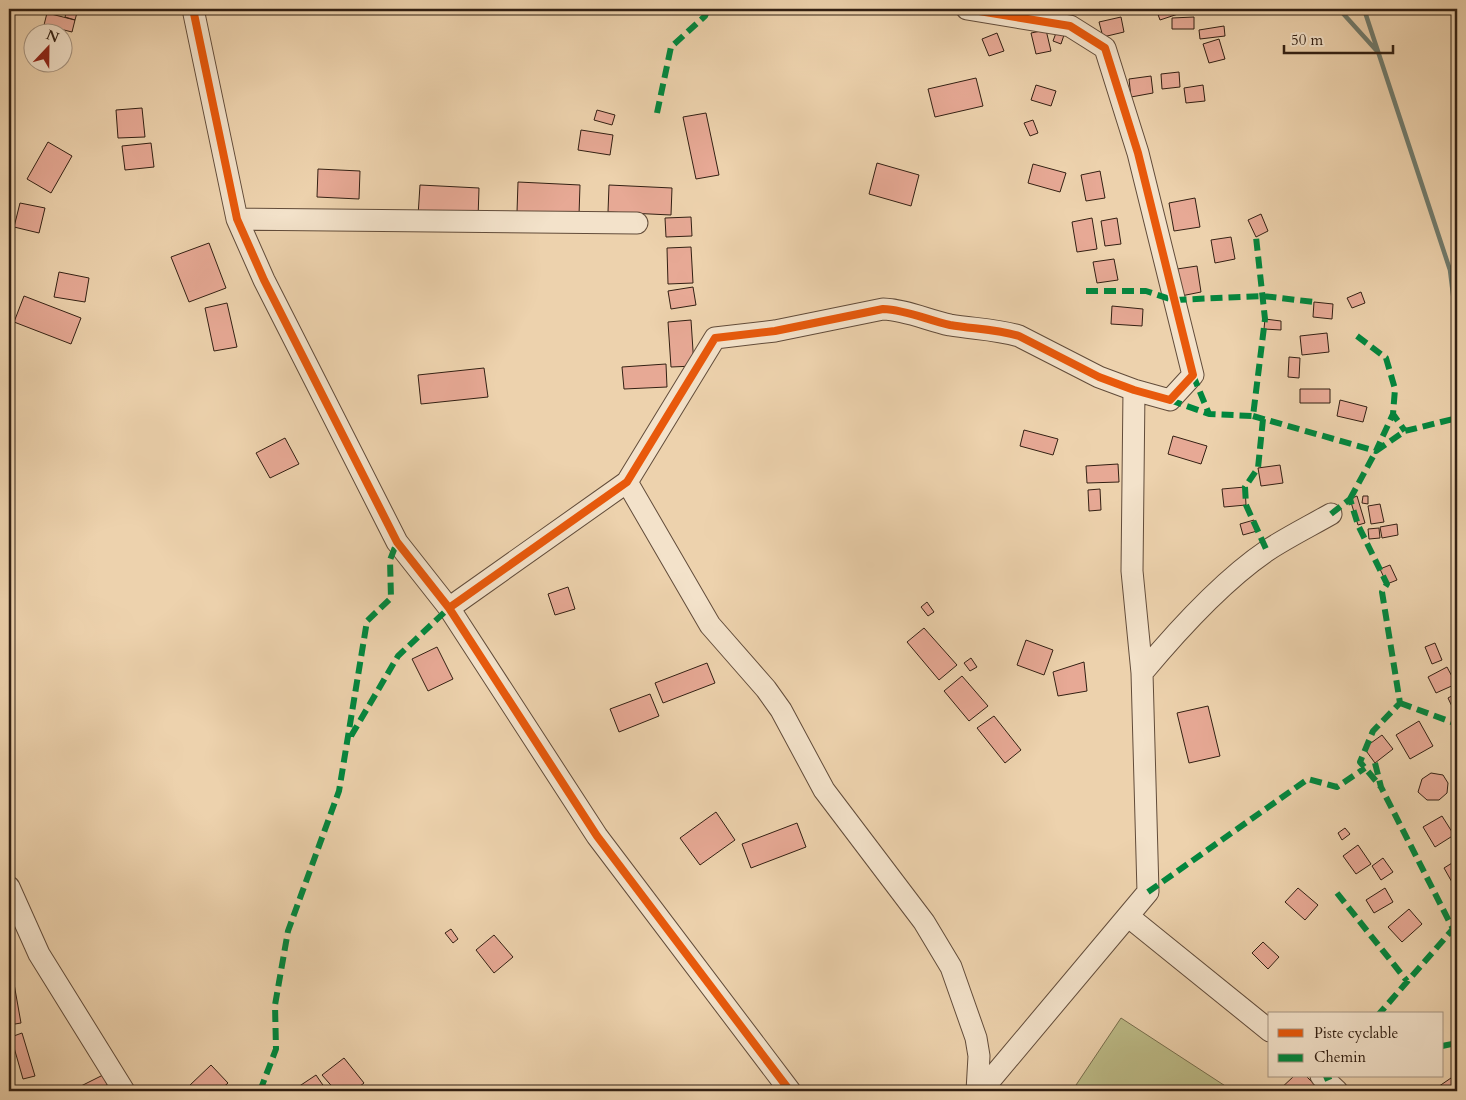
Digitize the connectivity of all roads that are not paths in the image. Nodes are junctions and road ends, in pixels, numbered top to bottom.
1 (193, 9) edge
2 (966, 9) edge
3 (237, 219) junction
4 (637, 223) dead end
5 (1134, 390) junction
6 (627, 482) junction
7 (1331, 514) dead end
8 (448, 608) junction
9 (1142, 672) junction
10 (9, 887) edge
11 (1129, 917) junction
12 (1268, 1029) edge
13 (1323, 1078) edge
14 (124, 1091) edge
15 (790, 1091) edge
16 (977, 1091) edge
17 (981, 1091) edge
18 (1337, 1091) edge

1 - 3 street
2 - 5 street
3 - 4 street
3 - 8 street
5 - 6 street
5 - 9 street
6 - 8 street
6 - 16 street
7 - 9 street
8 - 15 street
9 - 11 street
10 - 14 street
11 - 12 street
11 - 17 street
13 - 18 street

